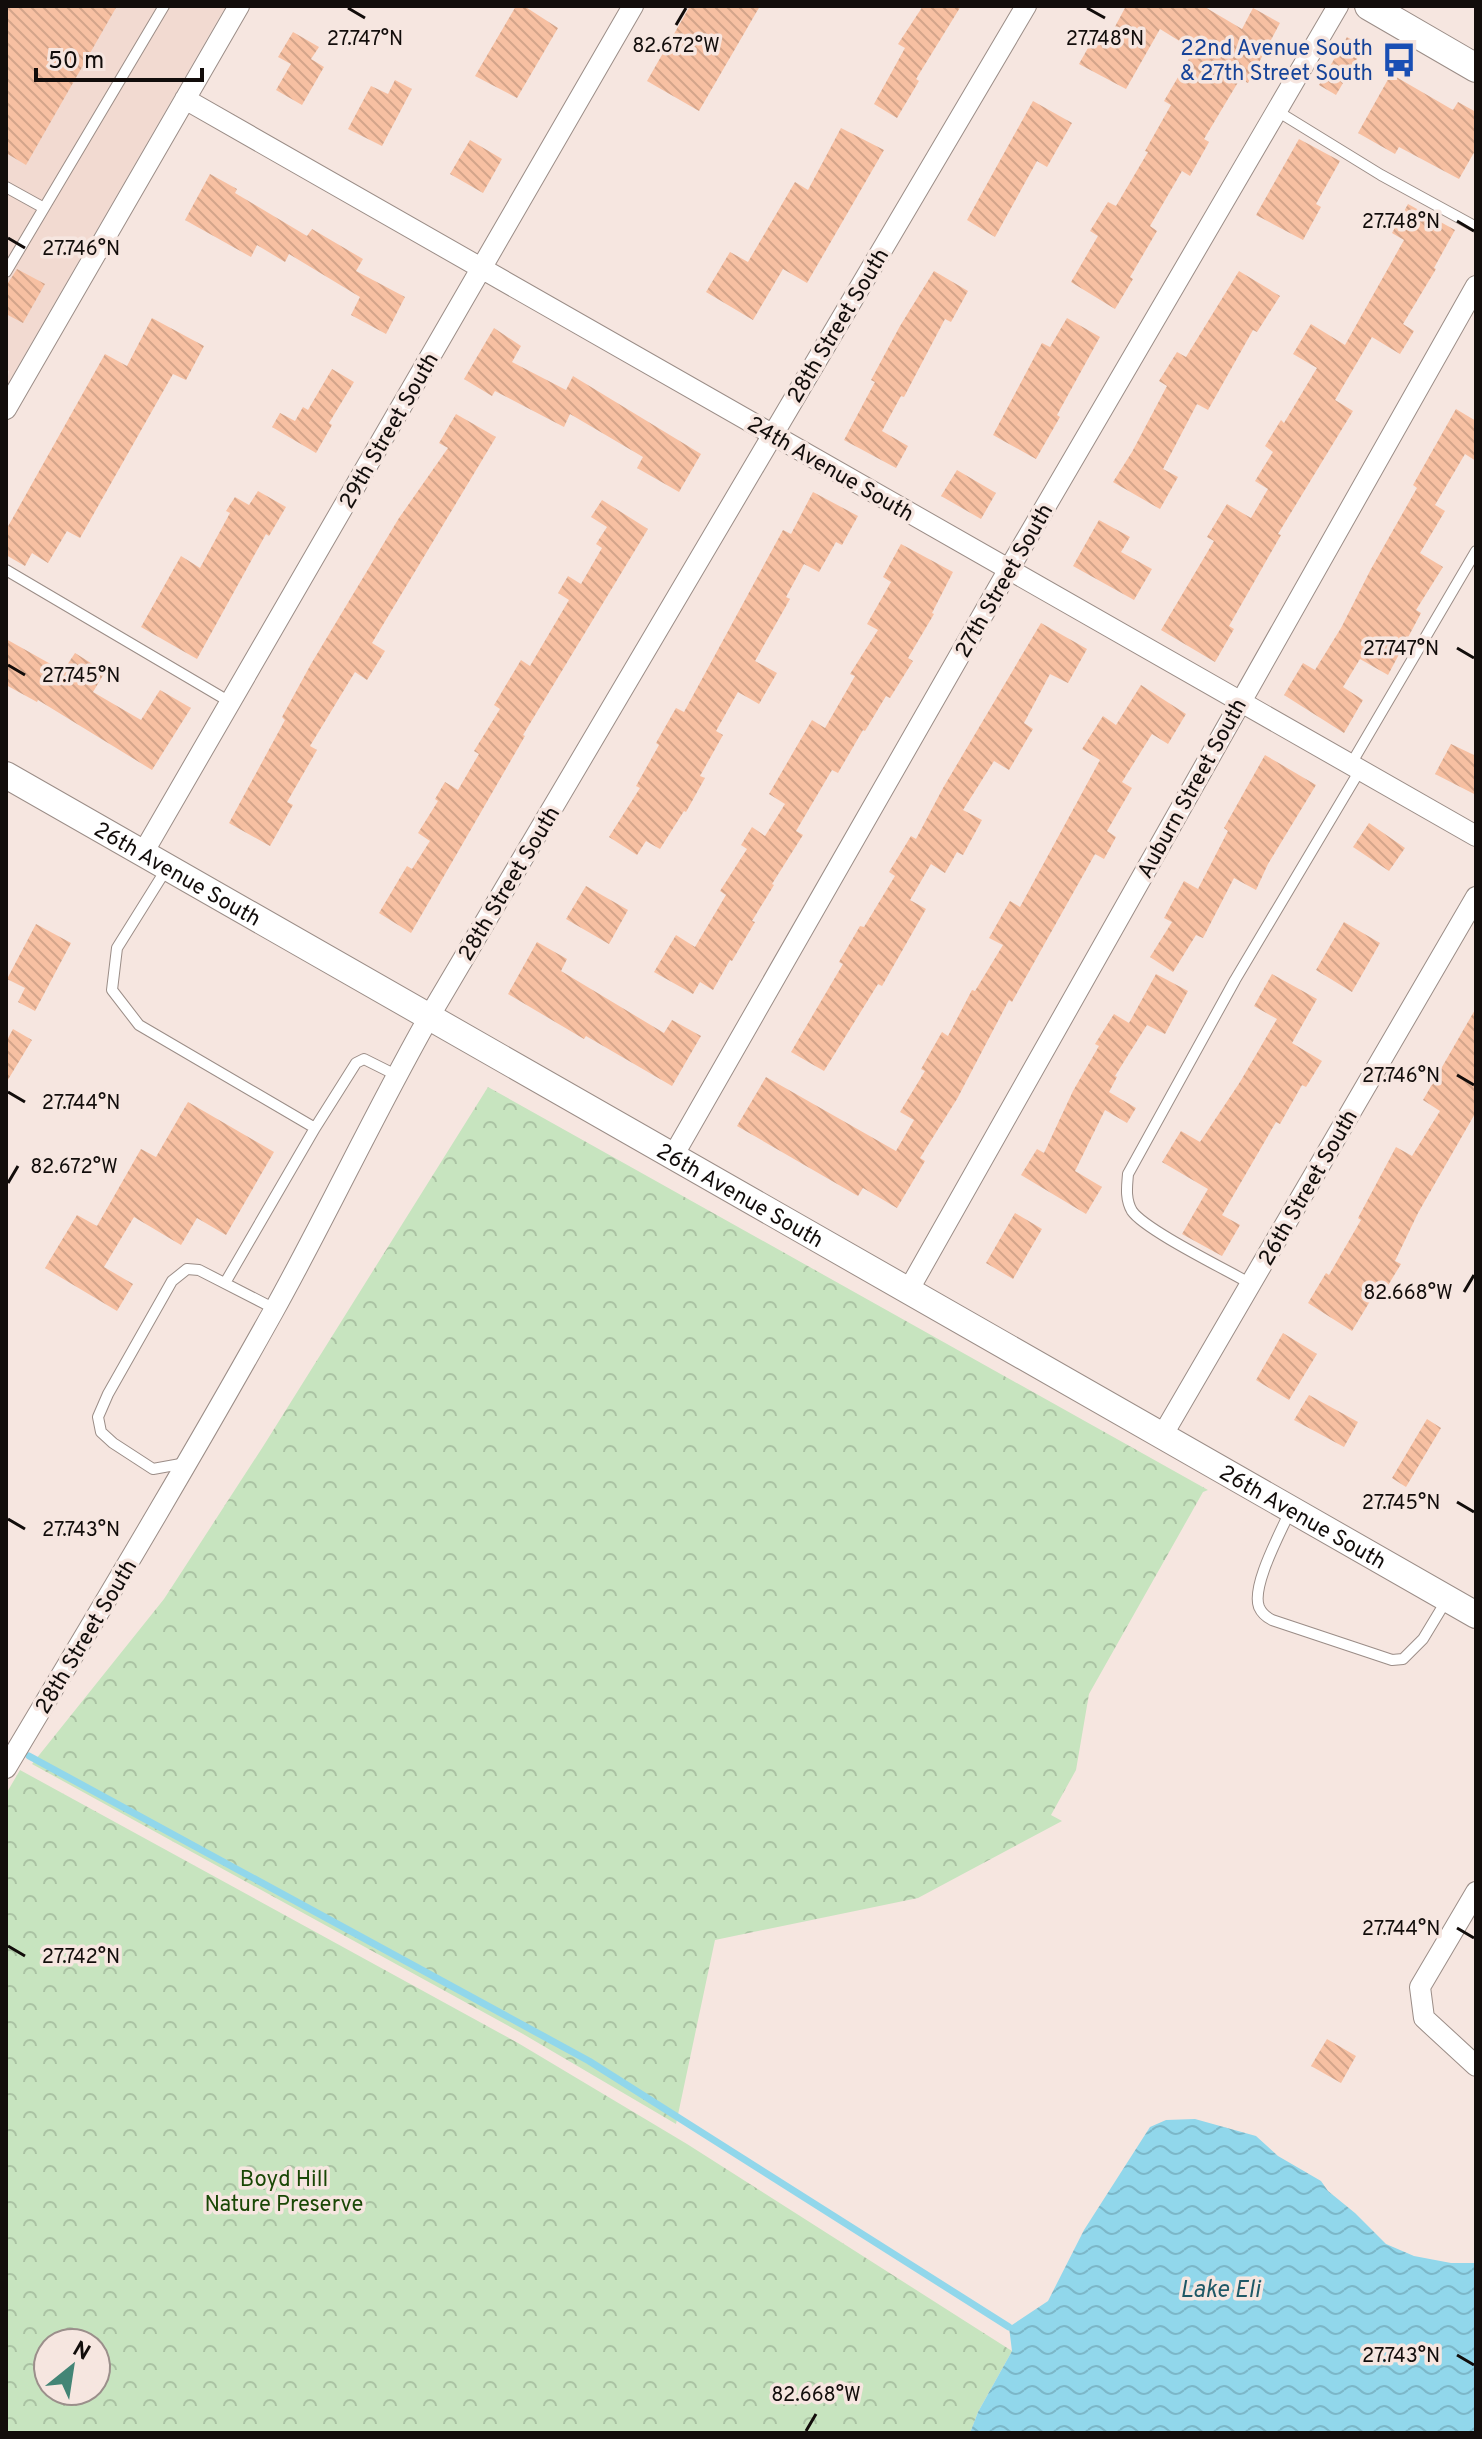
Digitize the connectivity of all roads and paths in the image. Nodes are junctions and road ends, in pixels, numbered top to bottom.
1 (164, 6) edge
2 (239, 6) edge
3 (633, 6) edge
4 (1026, 6) edge
5 (1338, 6) edge
6 (1369, 6) edge
7 (1473, 59) edge
8 (185, 99) junction
9 (1277, 111) junction
10 (6, 187) edge
11 (44, 208) junction
12 (1476, 227) edge
13 (482, 268) junction
14 (6, 272) edge
15 (1476, 286) edge
16 (6, 409) edge
17 (773, 434) junction
18 (1476, 551) edge
19 (1009, 569) junction
20 (6, 570) edge
21 (1240, 701) junction
22 (230, 702) junction
23 (1355, 767) junction
24 (6, 775) edge
25 (1476, 836) edge
26 (143, 853) junction
27 (168, 867) junction
28 (1476, 897) edge
29 (429, 1017) junction
30 (396, 1075) junction
31 (315, 1128) junction
32 (673, 1156) junction
33 (225, 1283) junction
34 (1251, 1284) junction
35 (908, 1291) junction
36 (275, 1309) junction
37 (1162, 1436) junction
38 (188, 1463) junction
39 (1290, 1509) junction
40 (1447, 1599) junction
41 (1476, 1615) edge
42 (6, 1768) edge
43 (1476, 1892) edge
44 (1476, 2066) edge

1 - 11 lane
2 - 8 street
3 - 13 street, 29th Street South
4 - 17 street, 28th Street South
5 - 9 street, 27th Street South
6 - 7 main road
8 - 13 street, 24th Avenue South
8 - 16 street
9 - 12 lane
9 - 19 street, 27th Street South
10 - 11 lane
11 - 14 lane
13 - 17 street, 24th Avenue South
13 - 22 street, 29th Street South
15 - 21 street, Auburn Street South
17 - 19 street, 24th Avenue South
17 - 29 street, 28th Street South
18 - 23 lane
19 - 21 street, 24th Avenue South
19 - 32 street, 27th Street South
20 - 22 lane
21 - 23 street, 24th Avenue South
21 - 35 street, Auburn Street South
22 - 26 street, 29th Street South
23 - 25 street, 24th Avenue South
23 - 34 lane
24 - 26 street, 26th Avenue South
26 - 27 street, 26th Avenue South
27 - 29 street, 26th Avenue South
27 - 31 lane
28 - 34 street, 26th Street South
29 - 30 street, 28th Street South
29 - 32 street, 26th Avenue South
30 - 31 lane
30 - 36 street, 28th Street South
31 - 33 lane
32 - 35 street, 26th Avenue South
33 - 36 lane
33 - 38 lane
34 - 37 street, 26th Street South
35 - 37 street, 26th Avenue South
36 - 38 street, 28th Street South
37 - 39 street, 26th Avenue South
38 - 42 street, 28th Street South
39 - 40 street, 26th Avenue South
39 - 40 lane
40 - 41 street, 26th Avenue South
43 - 44 street

